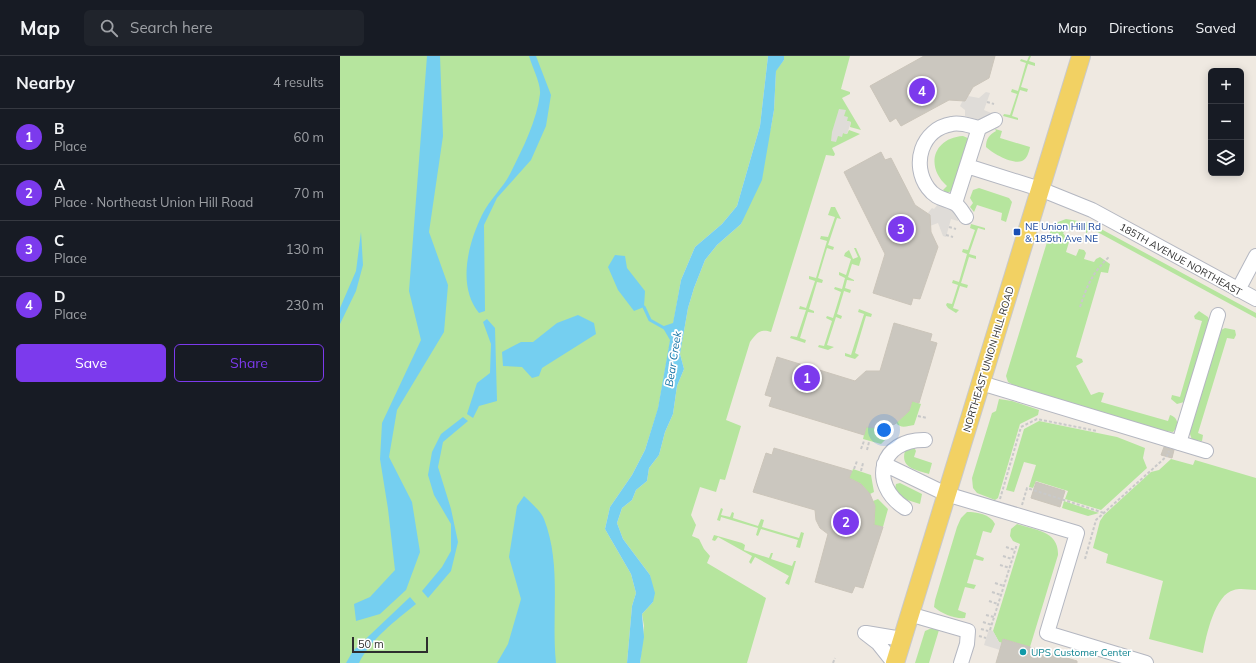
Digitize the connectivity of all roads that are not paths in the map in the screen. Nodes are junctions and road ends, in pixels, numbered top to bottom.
1 (1081, 56) edge
2 (995, 120) dead end
3 (979, 128) junction
4 (967, 166) junction
5 (1040, 189) junction
6 (955, 203) junction
7 (966, 217) dead end
8 (1256, 256) edge
9 (1238, 290) junction
10 (1256, 300) edge
11 (1218, 315) dead end
12 (981, 383) junction
13 (925, 440) dead end
14 (1178, 448) junction
15 (1206, 451) dead end
16 (884, 464) junction
17 (946, 494) junction
18 (904, 508) dead end
19 (909, 614) junction
20 (902, 640) junction
21 (894, 663) edge
22 (961, 663) edge
23 (1146, 663) edge

1 - 5 main road, NORTHEAST UNION HILL ROAD
2 - 3 street
3 - 4 street
3 - 6 street
4 - 5 street, 185TH AVENUE NORTHEAST
4 - 6 street
5 - 9 street, 185TH AVENUE NORTHEAST
5 - 12 main road, NORTHEAST UNION HILL ROAD
6 - 7 street
8 - 9 street
9 - 10 street, 185TH AVENUE NORTHEAST
11 - 14 street
12 - 14 street
12 - 17 main road, NORTHEAST UNION HILL ROAD
13 - 16 street
14 - 15 street
16 - 17 street
16 - 18 street
17 - 19 main road, NORTHEAST UNION HILL ROAD
17 - 23 street
19 - 20 main road, NORTHEAST UNION HILL ROAD
19 - 22 street
20 - 21 main road, NORTHEAST UNION HILL ROAD
20 - 21 street

